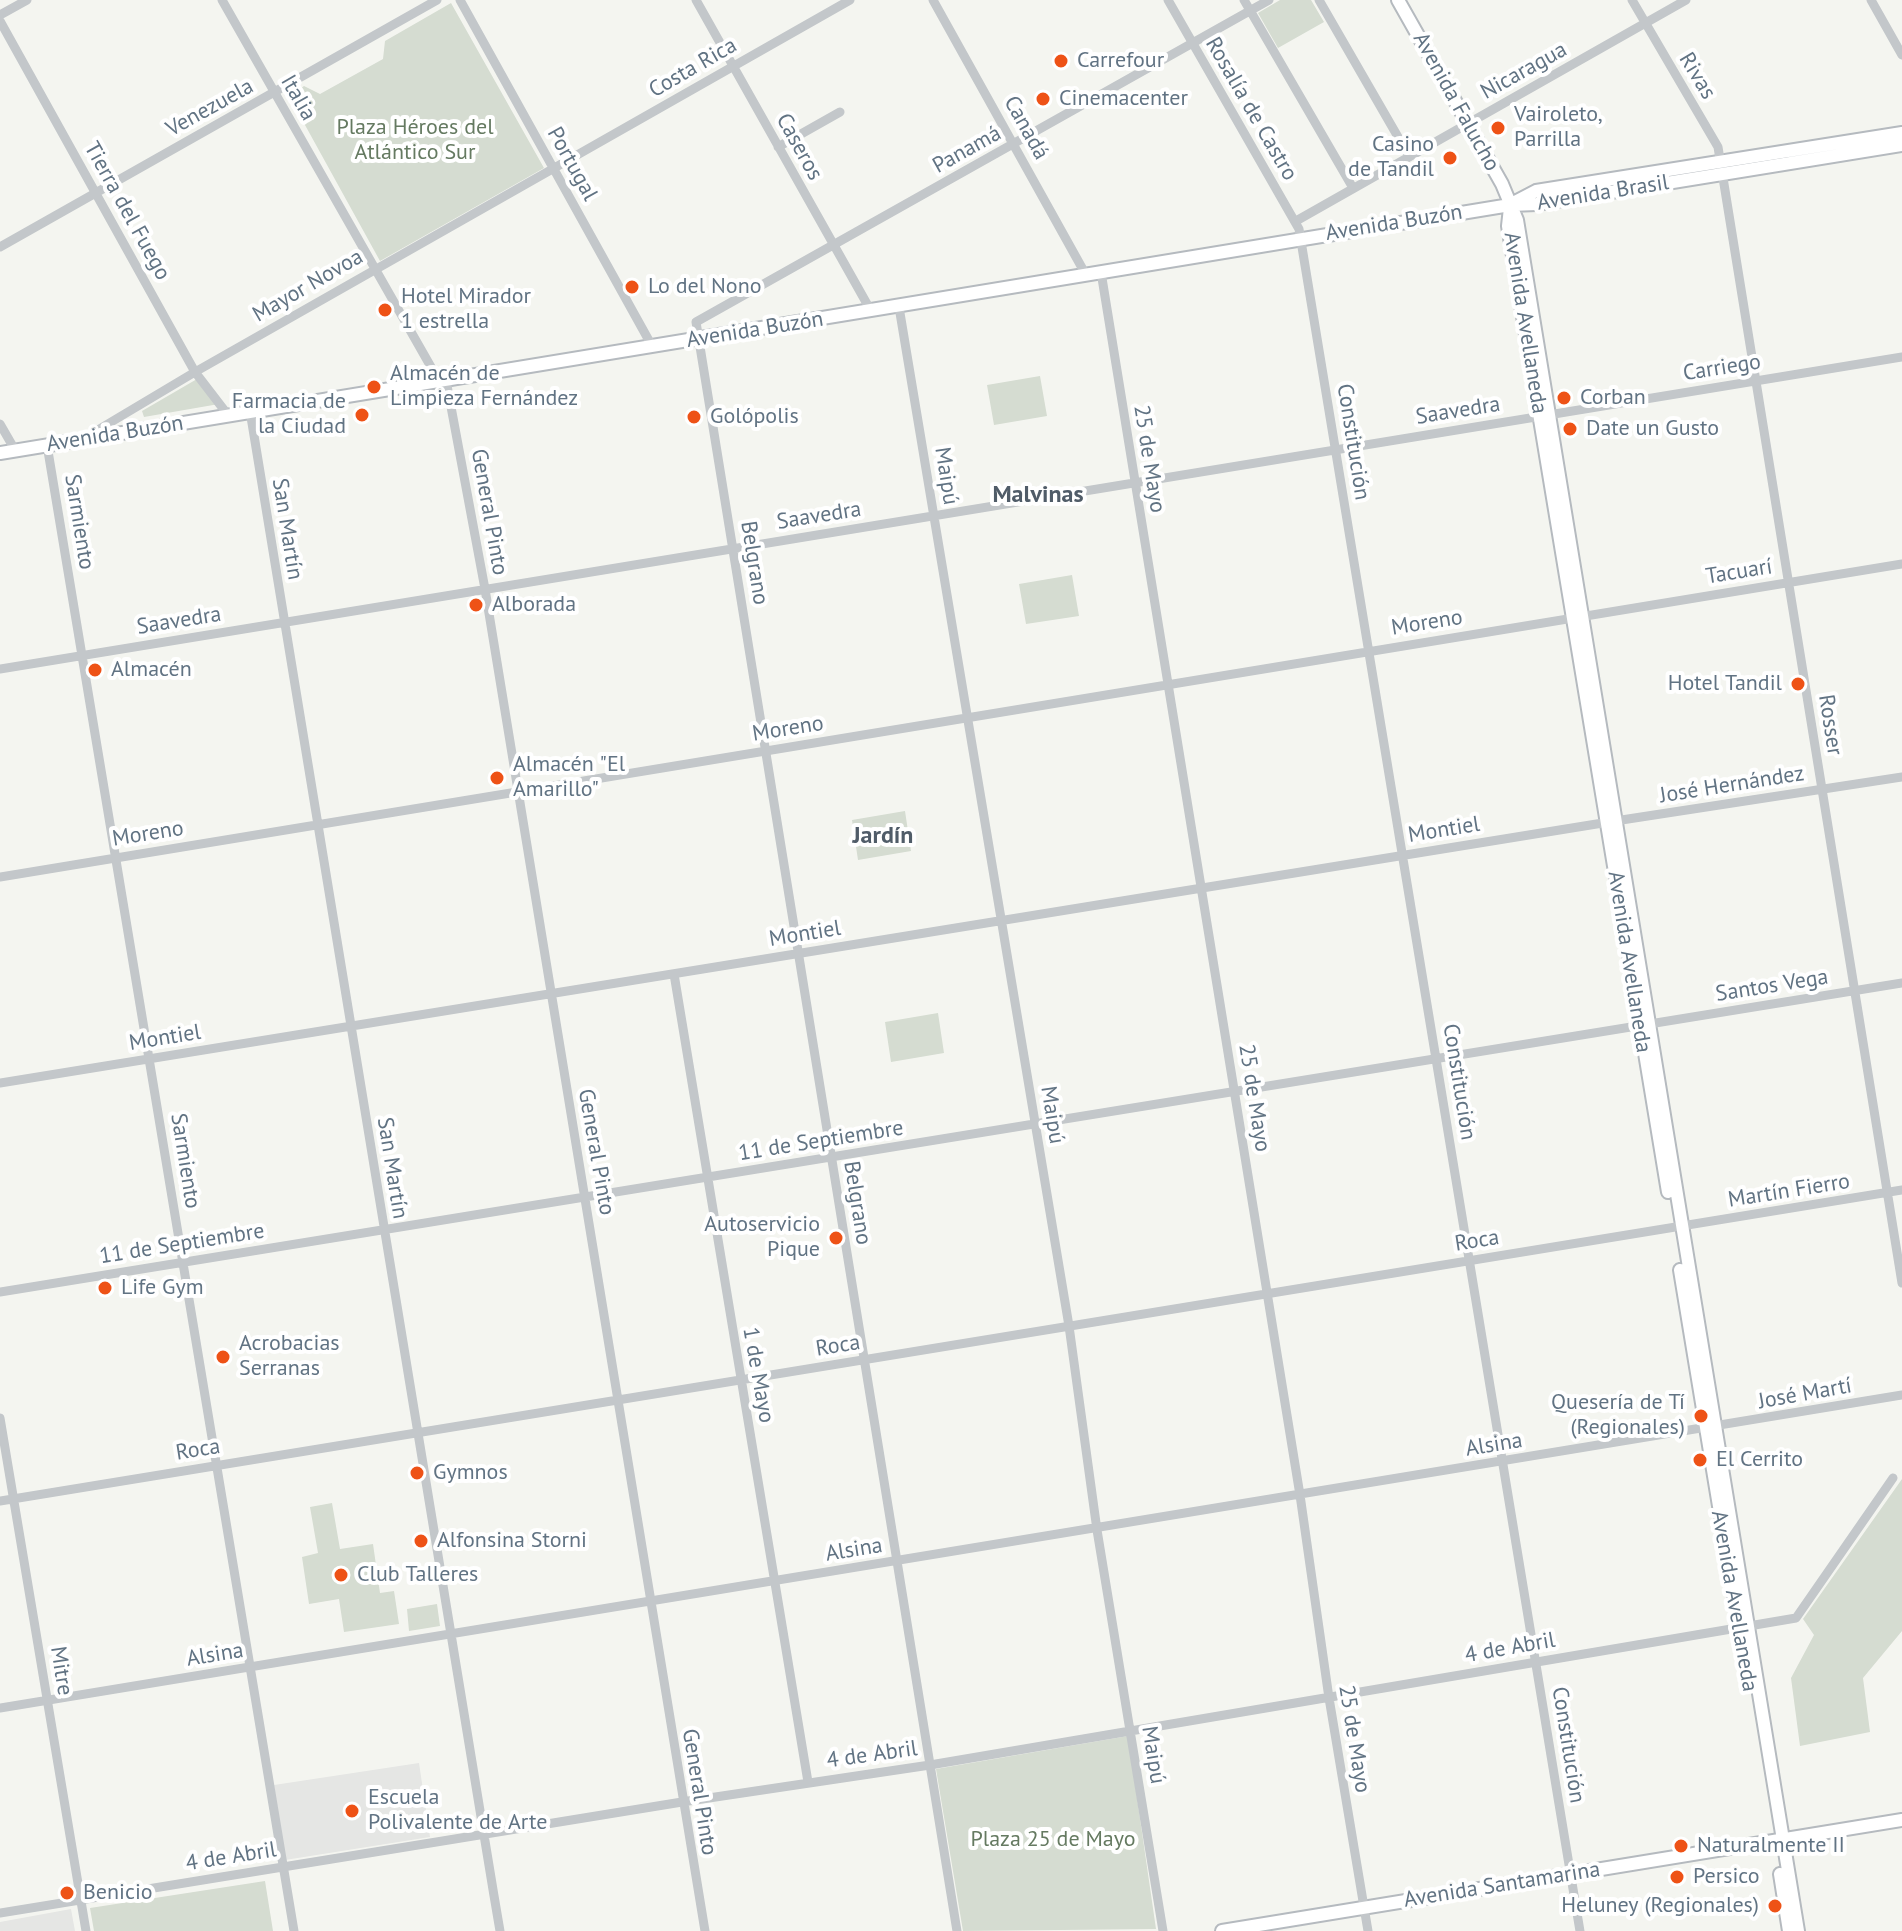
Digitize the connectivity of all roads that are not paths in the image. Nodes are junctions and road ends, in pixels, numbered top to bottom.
1 (27, 0) edge
2 (222, 0) edge
3 (437, 0) edge
4 (460, 0) edge
5 (696, 0) edge
6 (850, 0) edge
7 (933, 0) edge
8 (1168, 0) edge
9 (1244, 0) edge
10 (1269, 0) edge
11 (1319, 0) edge
12 (1398, 0) edge
13 (1632, 0) edge
14 (1686, 0) edge
15 (1871, 0) edge
16 (1250, 11) junction
17 (0, 15) edge
18 (0, 21) edge
19 (1645, 24) junction
20 (1192, 44) junction
21 (1902, 55) edge
22 (733, 66) junction
23 (274, 92) junction
24 (840, 112) dead end
25 (1467, 123) junction
26 (1902, 133) edge
27 (1014, 144) junction
28 (1902, 145) edge
29 (778, 147) junction
30 (1409, 156) junction
31 (1720, 167) junction
32 (554, 168) junction
33 (1353, 188) junction
34 (96, 193) junction
35 (1510, 205) junction
36 (1296, 221) junction
37 (1301, 238) junction
38 (834, 245) junction
39 (0, 247) edge
40 (375, 270) junction
41 (1101, 272) junction
42 (1086, 275) junction
43 (899, 307) junction
44 (871, 311) junction
45 (699, 339) junction
46 (652, 346) junction
47 (1902, 357) edge
48 (195, 372) junction
49 (443, 380) junction
50 (1756, 381) junction
51 (250, 411) junction
52 (228, 415) junction
53 (1544, 416) junction
54 (0, 424) edge
55 (82, 439) junction
56 (47, 445) junction
57 (15, 450) junction
58 (1336, 450) junction
59 (0, 453) edge
60 (1135, 483) junction
61 (935, 516) junction
62 (733, 549) junction
63 (1902, 564) edge
64 (1789, 582) junction
65 (485, 589) junction
66 (1577, 616) junction
67 (285, 622) junction
68 (1369, 651) junction
69 (82, 655) junction
70 (0, 669) edge
71 (1167, 684) junction
72 (968, 717) junction
73 (766, 751) junction
74 (1902, 777) edge
75 (518, 790) junction
76 (1822, 790) junction
77 (1611, 821) junction
78 (318, 825) junction
79 (1403, 855) junction
80 (116, 858) junction
81 (0, 877) edge
82 (1201, 888) junction
83 (1002, 920) junction
84 (799, 953) junction
85 (674, 974) junction
86 (1902, 983) edge
87 (1855, 991) junction
88 (551, 995) junction
89 (1644, 1025) junction
90 (352, 1026) junction
91 (149, 1059) junction
92 (1437, 1059) junction
93 (0, 1083) edge
94 (1234, 1091) junction
95 (1035, 1124) junction
96 (832, 1157) junction
97 (707, 1177) junction
98 (1902, 1190) edge
99 (1887, 1193) junction
100 (586, 1198) junction
101 (1678, 1227) junction
102 (383, 1230) junction
103 (1470, 1261) junction
104 (183, 1262) junction
105 (1902, 1283) edge
106 (0, 1292) edge
107 (1268, 1294) junction
108 (1069, 1326) junction
109 (865, 1360) junction
110 (741, 1380) junction
111 (1902, 1395) edge
112 (617, 1401) junction
113 (0, 1418) edge
114 (1710, 1428) junction
115 (417, 1434) junction
116 (1503, 1462) junction
117 (217, 1465) junction
118 (1893, 1478) dead end
119 (1300, 1495) junction
120 (14, 1498) junction
121 (0, 1501) edge
122 (1097, 1530) junction
123 (897, 1561) junction
124 (775, 1582) junction
125 (650, 1601) junction
126 (1743, 1627) junction
127 (449, 1636) junction
128 (1536, 1661) junction
129 (251, 1667) junction
130 (1329, 1698) junction
131 (47, 1701) junction
132 (0, 1708) edge
133 (1130, 1729) junction
134 (930, 1765) junction
135 (808, 1782) junction
136 (682, 1802) junction
137 (1902, 1820) edge
138 (483, 1836) junction
139 (1778, 1841) junction
140 (284, 1866) junction
141 (1571, 1874) junction
142 (81, 1900) junction
143 (1365, 1908) junction
144 (0, 1913) edge
145 (86, 1931) edge
146 (294, 1931) edge
147 (500, 1931) edge
148 (705, 1931) edge
149 (957, 1931) edge
150 (1163, 1931) edge
151 (1222, 1931) edge
152 (1368, 1931) edge
153 (1580, 1931) edge
154 (1789, 1931) edge
155 (1798, 1931) edge

1 - 17 street
2 - 23 street, Italia
3 - 23 street, Venezuela
4 - 32 street, Portugal
5 - 22 street, Caseros
6 - 22 street, Costa Rica
7 - 27 street, Canadá
8 - 20 street, Rosalía de Castro
9 - 16 street
10 - 16 street, Panamá
11 - 30 street
12 - 25 main road, Avenida Falucho
13 - 19 street, Rivas
14 - 19 street, Nicaragua
15 - 21 street
16 - 20 street, Panamá
16 - 33 street
18 - 34 street, Tierra del Fuego
19 - 25 street, Nicaragua
19 - 31 street, Rivas
20 - 27 street, Panamá
20 - 36 street, Rosalía de Castro
22 - 29 street, Caseros
22 - 32 street, Costa Rica
23 - 34 street, Venezuela
23 - 40 street, Italia
24 - 29 street
25 - 30 street, Nicaragua
25 - 35 main road, Avenida Falucho
26 - 31 main road, Avenida Brasil
27 - 38 street, Panamá
27 - 42 street, Canadá
28 - 31 main road, Avenida Brasil
29 - 38 street, Caseros
30 - 33 street, Nicaragua
31 - 35 main road, Avenida Brasil
31 - 50 street, Rosser
32 - 40 street, Mayor Novoa
32 - 46 street, Portugal
33 - 36 street, Nicaragua
34 - 39 street, Venezuela
34 - 48 street, Tierra del Fuego
35 - 37 main road, Avenida Buzón
35 - 53 main road, Avenida Avellaneda
36 - 37 street, Rosalía de Castro
37 - 41 main road, Avenida Buzón
37 - 58 street, Constitución
38 - 44 street, Caseros
38 - 45 street, Panamá
40 - 48 street, Mayor Novoa
40 - 49 street, Italia
41 - 42 main road, Avenida Buzón
41 - 60 street, 25 de Mayo
42 - 43 main road, Avenida Buzón
43 - 44 main road, Avenida Buzón
43 - 61 street, Maipú
44 - 45 main road, Avenida Buzón
45 - 46 main road, Avenida Buzón
45 - 62 street, Belgrano
46 - 49 main road, Avenida Buzón
47 - 50 street, Carriego
48 - 52 street, Tierra del Fuego
48 - 55 street, Mayor Novoa
49 - 51 main road, Avenida Buzón
49 - 65 street, General Pinto
50 - 53 street, Carriego
50 - 64 street, Rosser
51 - 52 main road, Avenida Buzón
51 - 67 street, San Martín
52 - 55 main road, Avenida Buzón
53 - 58 street, Saavedra
53 - 66 main road, Avenida Avellaneda
54 - 57 street
55 - 56 main road, Avenida Buzón
56 - 57 main road, Avenida Buzón
56 - 69 street, Sarmiento
57 - 59 main road, Avenida Buzón
58 - 60 street, Saavedra
58 - 68 street, Constitución
60 - 61 street, Saavedra
60 - 71 street, 25 de Mayo
61 - 62 street, Saavedra
61 - 72 street, Maipú
62 - 65 street, Saavedra
62 - 73 street, Belgrano
63 - 64 street, Tacuarí
64 - 66 street, Tacuarí
64 - 76 street, Rosser
65 - 67 street, Saavedra
65 - 75 street, General Pinto
66 - 68 street, Moreno
66 - 77 main road, Avenida Avellaneda
67 - 69 street, Saavedra
67 - 78 street, San Martín
68 - 71 street, Moreno
68 - 79 street, Constitución
69 - 70 street, Saavedra
69 - 80 street, Sarmiento
71 - 72 street, Moreno
71 - 82 street, 25 de Mayo
72 - 73 street, Moreno
72 - 83 street, Maipú
73 - 75 street, Moreno
73 - 84 street, Belgrano
74 - 76 street, José Hernández
75 - 78 street, Moreno
75 - 88 street, General Pinto
76 - 77 street, José Hernández
76 - 87 street, Rosser
77 - 79 street, Montiel
77 - 89 main road, Avenida Avellaneda
78 - 80 street, Moreno
78 - 90 street, San Martín
79 - 82 street, Montiel
79 - 92 street, Constitución
80 - 81 street, Moreno
80 - 91 street, Sarmiento
82 - 83 street, Montiel
82 - 94 street, 25 de Mayo
83 - 84 street, Montiel
83 - 95 street, Maipú
84 - 85 street, Montiel
84 - 96 street, Belgrano
85 - 88 street, Montiel
85 - 97 street, 1 de Mayo
86 - 87 street, Santos Vega
87 - 89 street, Santos Vega
87 - 99 street, Rosser
88 - 90 street, Montiel
88 - 100 street, General Pinto
89 - 92 street, 11 de Septiembre
89 - 101 main road, Avenida Avellaneda
90 - 91 street, Montiel
90 - 102 street, San Martín
91 - 93 street, Montiel
91 - 104 street, Sarmiento
92 - 94 street, 11 de Septiembre
92 - 103 street, Constitución
94 - 95 street, 11 de Septiembre
94 - 107 street, 25 de Mayo
95 - 96 street, 11 de Septiembre
95 - 108 street, Maipú
96 - 97 street, 11 de Septiembre
96 - 109 street, Belgrano
97 - 100 street, 11 de Septiembre
97 - 110 street, 1 de Mayo
98 - 99 street, Martín Fierro
99 - 101 street, Martín Fierro
99 - 105 street, Rosser
100 - 102 street, 11 de Septiembre
100 - 112 street, General Pinto
101 - 103 street, Roca
101 - 114 main road, Avenida Avellaneda
102 - 104 street, 11 de Septiembre
102 - 115 street, San Martín
103 - 107 street, Roca
103 - 116 street, Constitución
104 - 106 street, 11 de Septiembre
104 - 117 street, Sarmiento
107 - 108 street, Roca
107 - 119 street, 25 de Mayo
108 - 109 street, Roca
108 - 122 street, Maipú
109 - 110 street, Roca
109 - 123 street, Belgrano
110 - 112 street, Roca
110 - 124 street, 1 de Mayo
111 - 114 street, José Martí
112 - 115 street, Roca
112 - 125 street, General Pinto
113 - 120 street, Mitre
114 - 116 street, Alsina
114 - 126 main road, Avenida Avellaneda
115 - 117 street, Roca
115 - 127 street, San Martín
116 - 119 street, Alsina
116 - 128 street, Constitución
117 - 120 street, Roca
117 - 129 street, Sarmiento
118 - 126 street, 4 de Abril
119 - 122 street, Alsina
119 - 130 street, 25 de Mayo
120 - 121 street, Roca
120 - 131 street, Mitre
122 - 123 street, Alsina
122 - 133 street, Maipú
123 - 124 street, Alsina
123 - 134 street, Belgrano
124 - 125 street, Alsina
124 - 135 street, 1 de Mayo
125 - 127 street, Alsina
125 - 136 street, General Pinto
126 - 128 street, 4 de Abril
126 - 139 main road, Avenida Avellaneda
127 - 129 street, Alsina
127 - 138 street, San Martín
128 - 130 street, 4 de Abril
128 - 141 street, Constitución
129 - 131 street, Alsina
129 - 140 street, Sarmiento
130 - 133 street, 4 de Abril
130 - 143 street, 25 de Mayo
131 - 132 street, Alsina
131 - 142 street, Mitre
133 - 134 street, 4 de Abril
133 - 150 street, Maipú
134 - 135 street, 4 de Abril
134 - 149 street, Belgrano
135 - 136 street, 4 de Abril
136 - 138 street, 4 de Abril
136 - 148 street, General Pinto
137 - 139 main road, Avenida Santamarina
138 - 140 street, 4 de Abril
138 - 147 street, San Martín
139 - 141 main road, Avenida Santamarina
139 - 154 main road, Avenida Avellaneda
139 - 155 main road, Avenida Avellaneda
140 - 142 street, 4 de Abril
140 - 146 street, Sarmiento
141 - 143 main road, Avenida Santamarina
141 - 153 street, Constitución
142 - 144 street, 4 de Abril
142 - 145 street, Mitre
143 - 151 main road, Avenida Santamarina
143 - 152 street, 25 de Mayo

